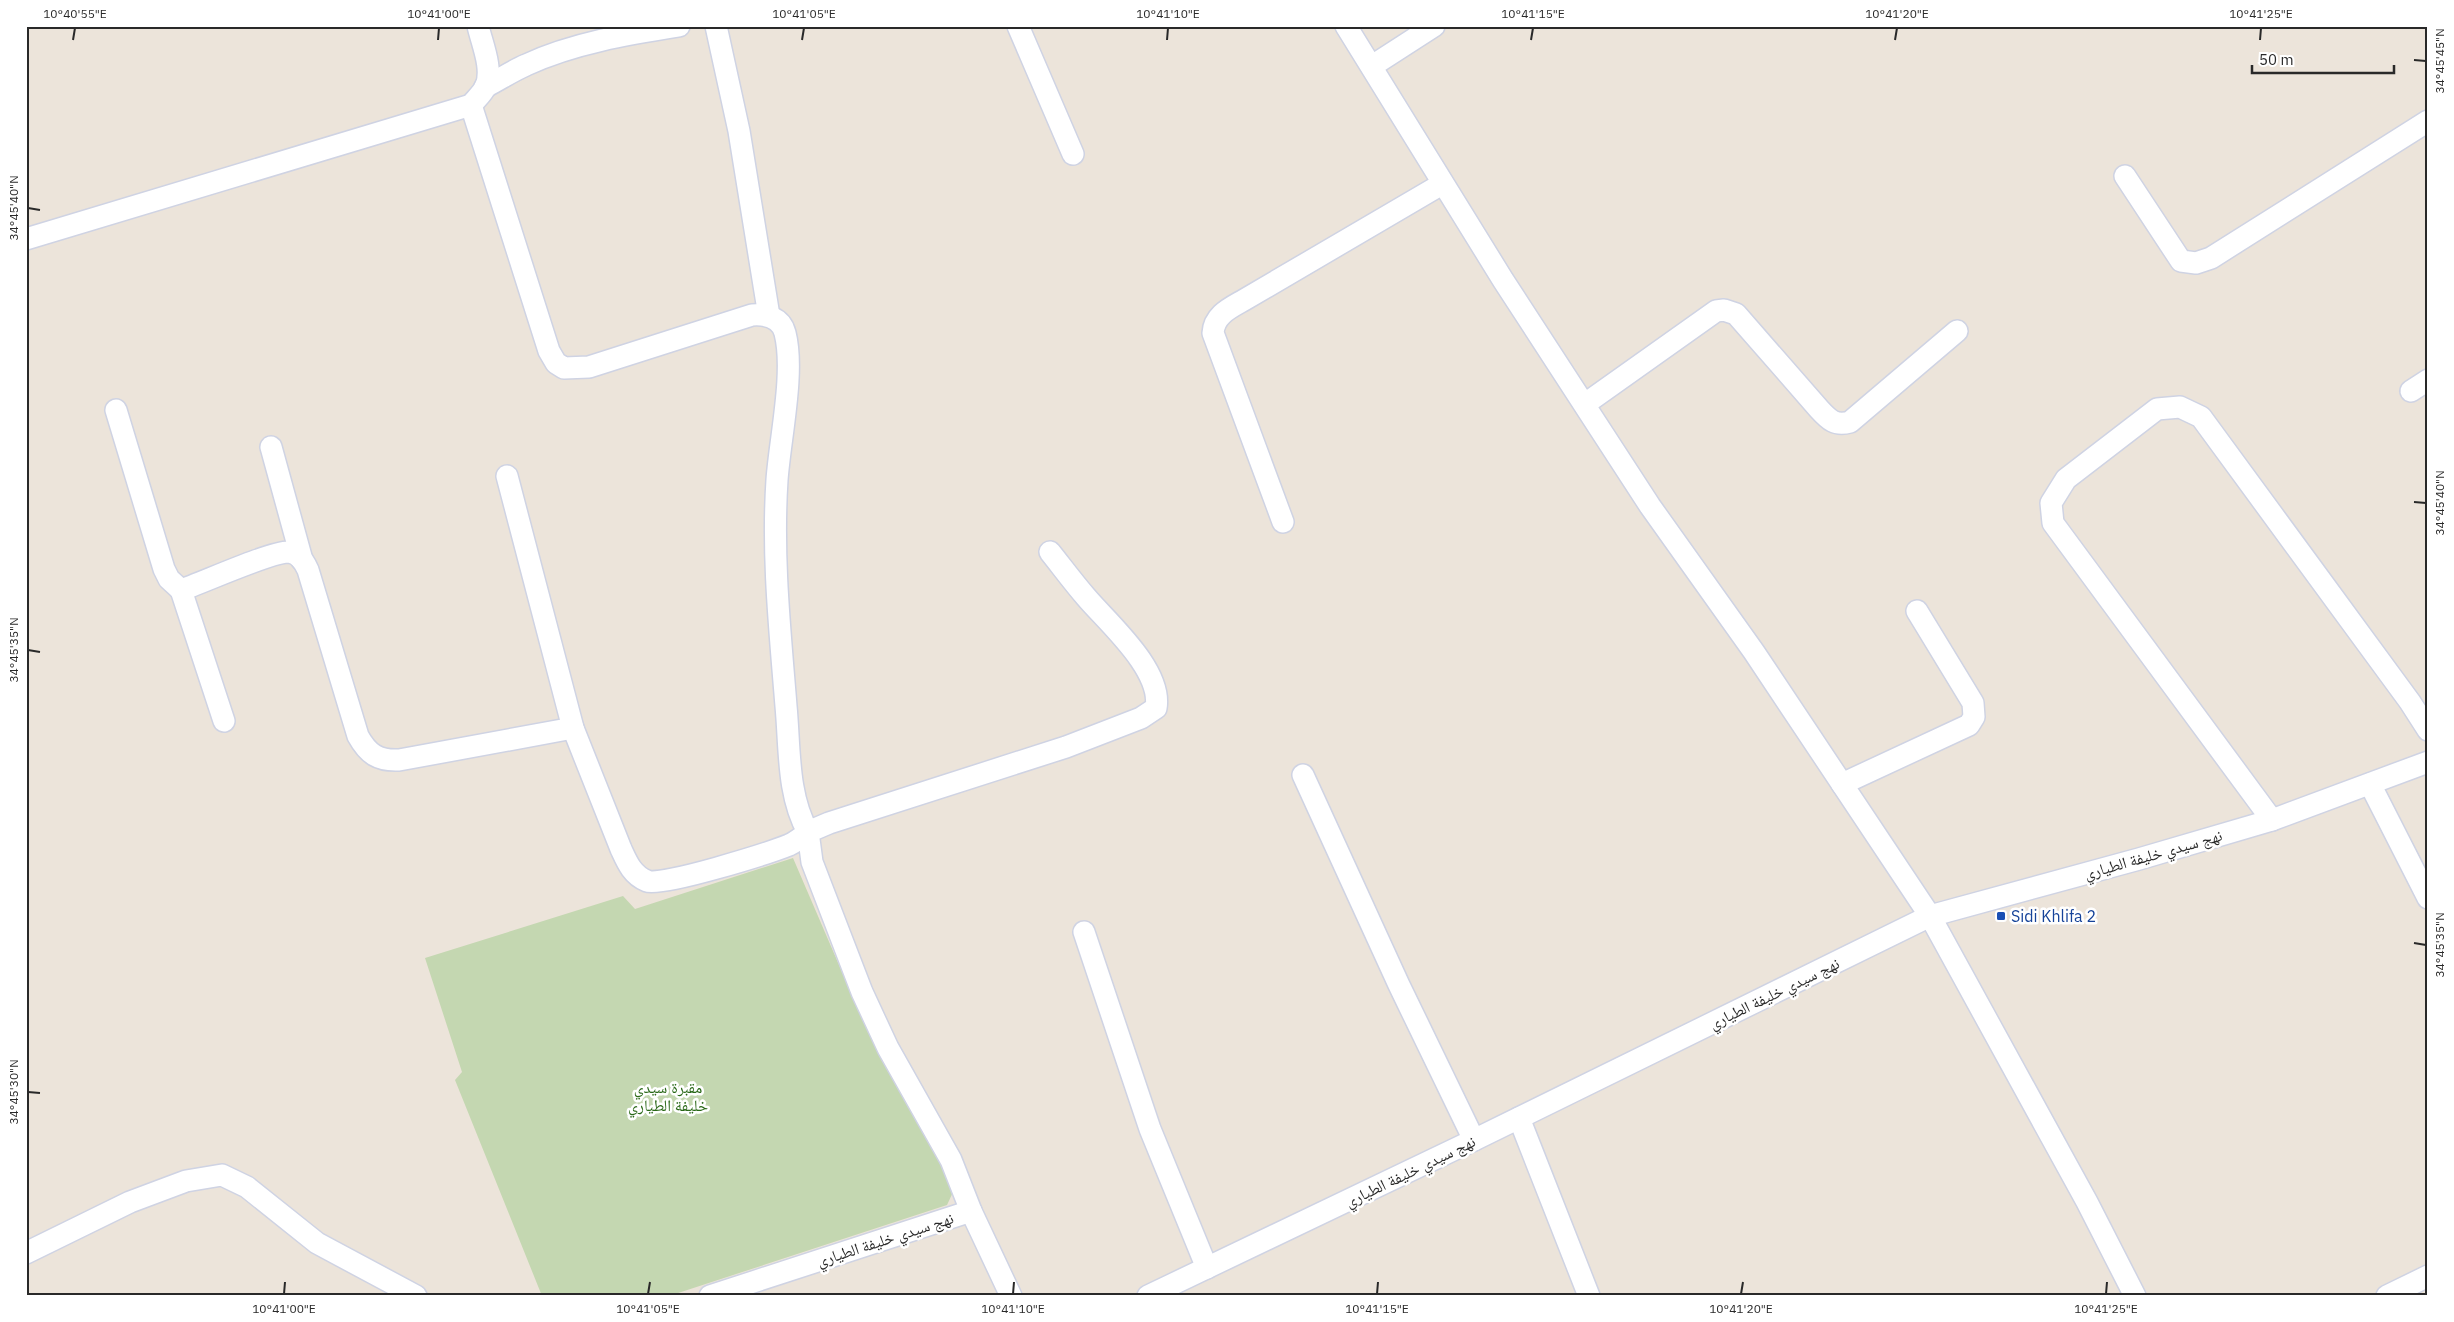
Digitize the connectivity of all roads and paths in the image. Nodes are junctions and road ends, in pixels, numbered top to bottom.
1 (478, 26) edge
2 (680, 26) edge
3 (716, 26) edge
4 (1018, 26) edge
5 (1346, 26) edge
6 (1434, 26) edge
7 (1372, 66) junction
8 (486, 87) junction
9 (471, 105) junction
10 (2428, 121) edge
11 (1073, 154) dead end
12 (2125, 176) dead end
13 (1442, 184) junction
14 (26, 239) edge
15 (769, 316) junction
16 (1957, 331) dead end
17 (1585, 404) junction
18 (116, 410) dead end
19 (271, 447) dead end
20 (507, 476) dead end
21 (1283, 522) dead end
22 (1050, 552) dead end
23 (302, 560) junction
24 (181, 590) junction
25 (1917, 611) dead end
26 (224, 721) dead end
27 (573, 728) junction
28 (2428, 730) edge
29 (2428, 762) edge
30 (1303, 774) dead end
31 (1842, 784) junction
32 (2370, 784) junction
33 (2272, 820) junction
34 (808, 832) junction
35 (2428, 898) edge
36 (1930, 916) junction
37 (1084, 932) dead end
38 (1519, 1118) junction
39 (1474, 1140) junction
40 (970, 1211) junction
41 (26, 1254) edge
42 (1207, 1268) junction
43 (2428, 1276) edge
44 (416, 1296) edge
45 (710, 1296) edge
46 (1010, 1296) edge
47 (1148, 1296) edge
48 (1589, 1296) edge
49 (2135, 1296) edge
50 (2387, 1296) edge

1 - 8 street
2 - 8 street
3 - 15 street
4 - 11 street
5 - 7 street
6 - 7 street
7 - 13 street
8 - 9 street
9 - 14 street
9 - 15 street
10 - 12 street
13 - 17 street
13 - 21 street
15 - 34 street
16 - 17 street
17 - 31 street
18 - 24 street
19 - 23 street
20 - 27 street
22 - 34 street
23 - 24 street
23 - 27 street
24 - 26 street
25 - 31 street
27 - 34 street
28 - 33 street
29 - 32 street, نهج سيدي خليفة الطياري
30 - 39 street
31 - 36 street
32 - 33 street, نهج سيدي خليفة الطياري
32 - 35 street
33 - 36 street, نهج سيدي خليفة الطياري
34 - 40 street
36 - 38 street, نهج سيدي خليفة الطياري
36 - 49 street
37 - 42 street
38 - 39 street, نهج سيدي خليفة الطياري
38 - 48 street
39 - 42 street, نهج سيدي خليفة الطياري
40 - 45 street, نهج سيدي خليفة الطياري
40 - 46 street, نهج سيدي خليفة الطياري
41 - 44 street
42 - 47 street, نهج سيدي خليفة الطياري
43 - 50 street

